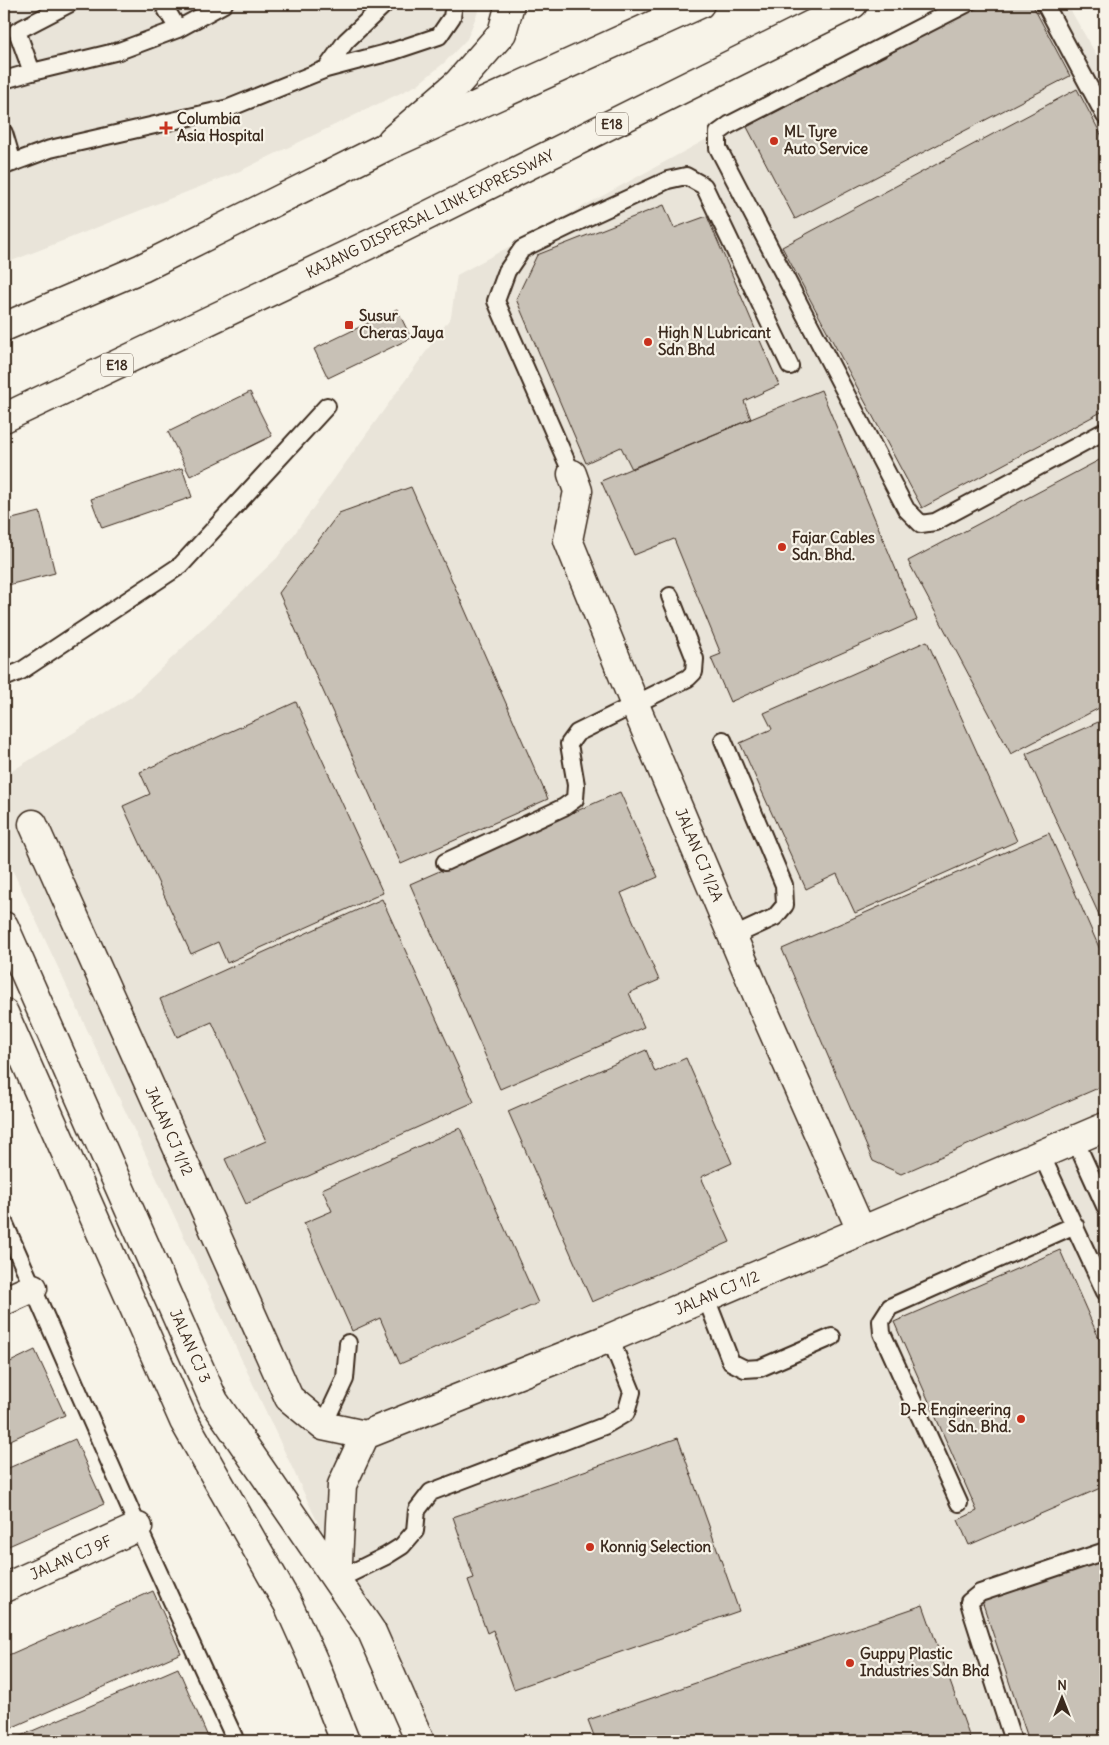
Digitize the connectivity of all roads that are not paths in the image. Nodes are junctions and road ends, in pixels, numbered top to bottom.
1 (69, 4) edge
2 (163, 4) edge
3 (224, 4) edge
4 (385, 4) edge
5 (454, 4) edge
6 (510, 4) edge
7 (700, 4) edge
8 (853, 4) edge
9 (966, 4) edge
10 (1045, 4) edge
11 (178, 29) junction
12 (326, 69) junction
13 (32, 72) junction
14 (4, 80) edge
15 (1105, 116) edge
16 (4, 133) edge
17 (384, 148) junction
18 (9, 164) edge
19 (4, 327) edge
20 (790, 366) dead end
21 (327, 406) dead end
22 (7, 418) edge
23 (1105, 431) edge
24 (572, 474) joint
25 (670, 596) dead end
26 (4, 678) edge
27 (635, 705) junction
28 (723, 740) dead end
29 (33, 824) dead end
30 (445, 862) dead end
31 (4, 926) edge
32 (734, 936) junction
33 (4, 1013) edge
34 (1105, 1127) edge
35 (1075, 1140) junction
36 (1041, 1154) junction
37 (1105, 1206) edge
38 (4, 1222) edge
39 (1075, 1224) junction
40 (861, 1230) junction
41 (33, 1288) junction
42 (1105, 1292) edge
43 (706, 1298) junction
44 (4, 1301) edge
45 (832, 1337) dead end
46 (610, 1338) junction
47 (348, 1342) dead end
48 (323, 1426) junction
49 (365, 1435) junction
50 (960, 1503) dead end
51 (138, 1527) junction
52 (1105, 1551) edge
53 (337, 1580) junction
54 (4, 1588) edge
55 (234, 1741) edge
56 (345, 1741) edge
57 (420, 1741) edge
58 (1013, 1741) edge

1 - 13 lane
2 - 11 lane
3 - 11 lane
4 - 12 lane
5 - 12 lane
6 - 17 main road
7 - 17 main road
8 - 22 main road, KAJANG DISPERSAL LINK EXPRESSWAY / E18
9 - 23 lane
10 - 15 lane
11 - 13 lane
12 - 18 lane
13 - 14 lane
16 - 18 lane
17 - 19 main road
20 - 24 lane
21 - 26 lane
24 - 27 main road, JALAN CJ 1/2A
25 - 27 lane
27 - 30 lane
27 - 32 main road, JALAN CJ 1/2A
28 - 32 lane
29 - 48 main road, JALAN CJ 1/12
31 - 53 main road, JALAN CJ 3
32 - 40 main road, JALAN CJ 1/2A
33 - 56 main road
34 - 35 main road, JALAN CJ 1/2
35 - 36 main road, JALAN CJ 1/2
35 - 37 lane
36 - 39 lane
36 - 40 main road, JALAN CJ 1/2
38 - 41 lane
39 - 42 lane
39 - 50 lane
40 - 43 main road, JALAN CJ 1/2
41 - 44 main road
41 - 51 lane
43 - 45 lane
43 - 46 main road, JALAN CJ 1/2
46 - 49 main road, JALAN CJ 1/2
46 - 53 lane
47 - 48 lane
48 - 49 main road
49 - 53 main road
51 - 54 main road, JALAN CJ 9F
51 - 55 lane
52 - 58 lane
53 - 57 main road, JALAN CJ 3

